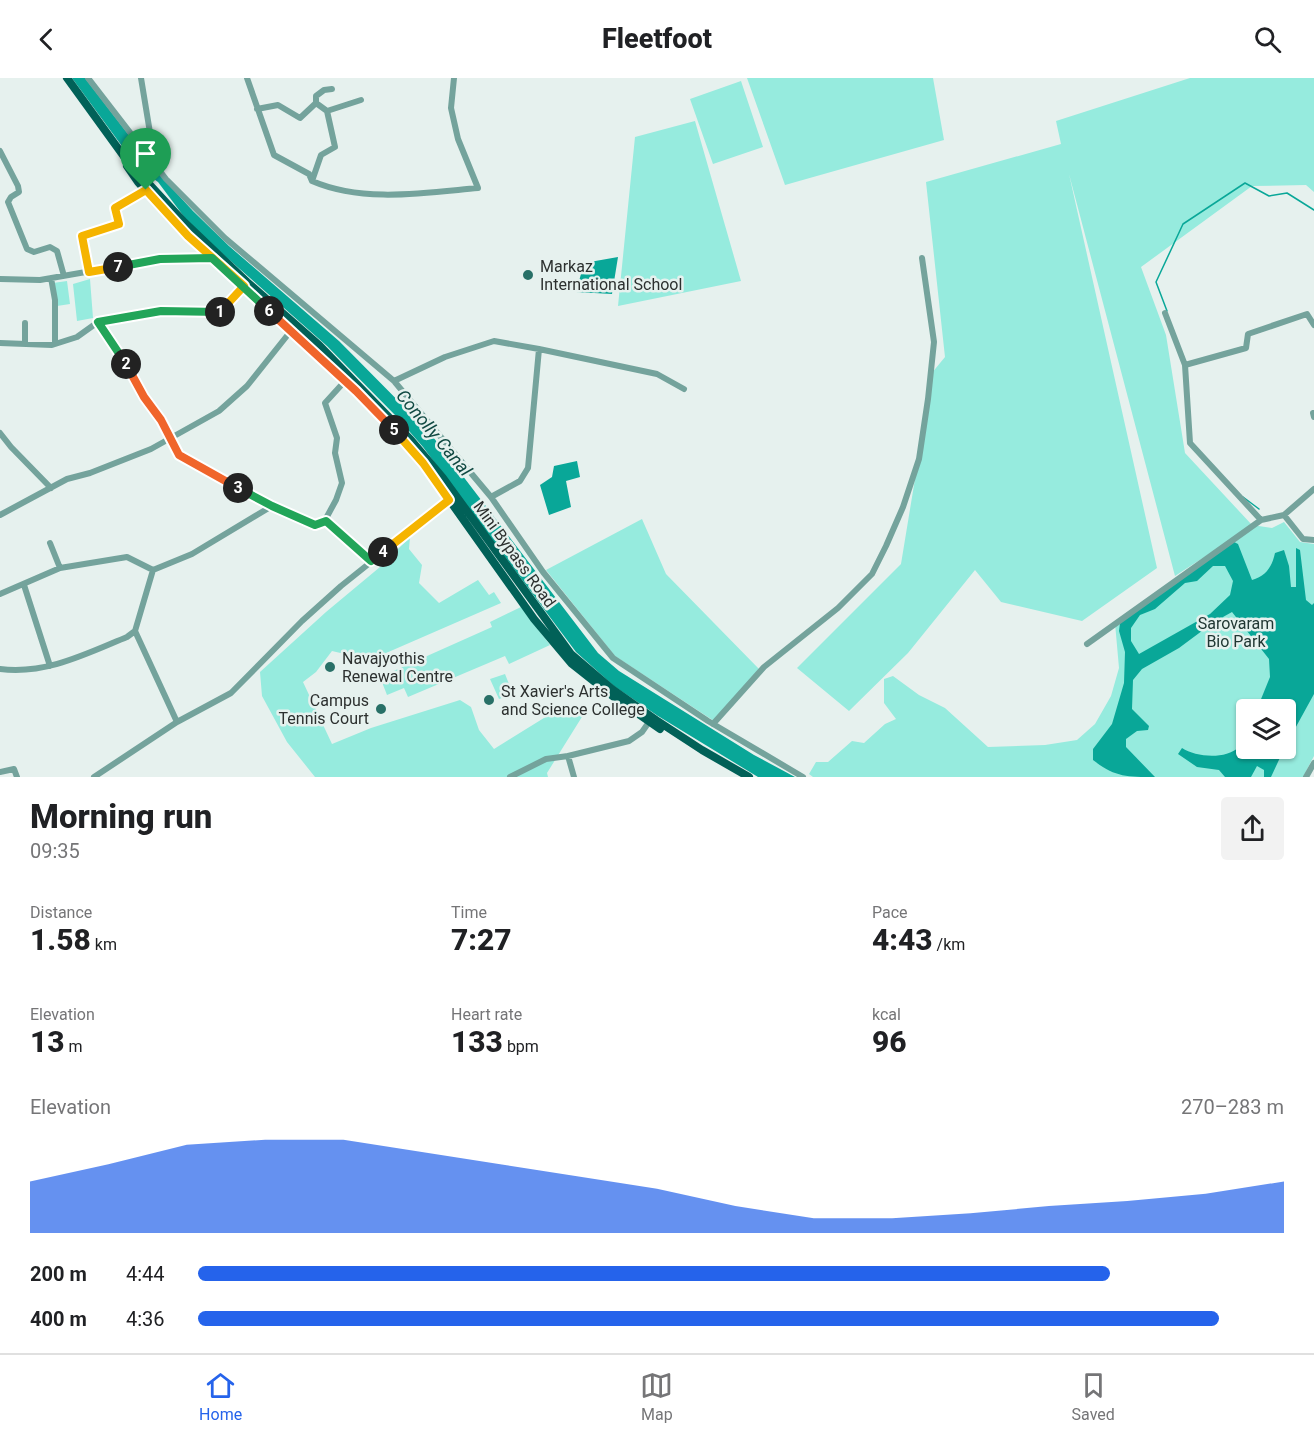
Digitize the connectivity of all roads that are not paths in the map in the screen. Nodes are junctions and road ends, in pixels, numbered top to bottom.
1 (62, 78) edge
2 (67, 78) edge
3 (88, 78) edge
4 (141, 78) edge
5 (247, 78) edge
6 (454, 78) edge
7 (332, 89) dead end
8 (361, 100) dead end
9 (316, 103) junction
10 (257, 109) junction
11 (327, 111) junction
12 (0, 151) edge
13 (155, 165) junction
14 (312, 181) junction
15 (146, 190) junction
16 (212, 258) junction
17 (922, 258) dead end
18 (89, 272) junction
19 (64, 276) junction
20 (51, 278) junction
21 (0, 279) edge
22 (244, 286) junction
23 (1165, 314) dead end
24 (98, 322) junction
25 (25, 323) dead end
26 (1314, 325) edge
27 (290, 332) junction
28 (0, 343) edge
29 (25, 344) junction
30 (55, 344) junction
31 (539, 348) junction
32 (1185, 365) junction
33 (345, 381) junction
34 (394, 381) junction
35 (684, 389) dead end
36 (0, 433) edge
37 (171, 438) junction
38 (0, 445) edge
39 (11, 447) junction
40 (51, 488) junction
41 (1314, 489) edge
42 (452, 497) junction
43 (491, 497) junction
44 (272, 506) junction
45 (0, 515) edge
46 (1284, 515) junction
47 (1261, 520) junction
48 (326, 521) junction
49 (1314, 540) edge
50 (50, 543) dead end
51 (371, 561) junction
52 (60, 568) junction
53 (153, 570) junction
54 (24, 585) junction
55 (0, 594) edge
56 (135, 631) junction
57 (1088, 644) dead end
58 (51, 666) junction
59 (0, 669) edge
60 (177, 722) junction
61 (649, 722) junction
62 (714, 724) junction
63 (568, 756) junction
64 (1314, 763) edge
65 (0, 772) edge
66 (17, 777) edge
67 (94, 777) edge
68 (510, 777) edge
69 (574, 777) edge
70 (742, 777) edge
71 (748, 777) edge
72 (803, 777) edge
73 (1306, 777) edge

1 - 15 main road, Mini Bypass Road
2 - 42 main road, Mini Bypass Road
3 - 13 street
4 - 13 street
5 - 10 street
6 - 14 street
7 - 9 street
8 - 11 street
9 - 10 street
9 - 11 street
10 - 14 street
11 - 14 street
12 - 19 street
13 - 34 street
15 - 16 main road, Mini Bypass Road
15 - 18 street
16 - 18 street
16 - 22 main road, Mini Bypass Road
17 - 62 street
18 - 19 street
19 - 20 street
20 - 21 street
20 - 30 street
22 - 24 street
22 - 27 main road, Mini Bypass Road
23 - 32 street
24 - 30 street
24 - 37 street
25 - 29 street
26 - 32 street
27 - 33 main road, Mini Bypass Road
27 - 37 street
28 - 29 street
29 - 30 street
31 - 34 street
31 - 35 street
31 - 43 street
32 - 47 street
33 - 42 main road, Mini Bypass Road
33 - 48 street
34 - 43 street
36 - 39 street
37 - 40 street
37 - 44 street
38 - 39 street
39 - 40 street
40 - 45 street
41 - 46 street
42 - 51 street
42 - 61 main road, Mini Bypass Road
42 - 71 main road, Mini Bypass Road
43 - 62 street
44 - 48 street
44 - 53 street
46 - 47 street
46 - 49 street
47 - 57 street
48 - 51 street
50 - 52 street
51 - 60 street
52 - 53 street
52 - 54 street
53 - 56 street
54 - 55 street
54 - 58 street
56 - 58 street
56 - 60 street
58 - 59 street
60 - 67 street
61 - 63 street
61 - 70 main road, Mini Bypass Road
62 - 72 street
63 - 68 street
63 - 69 street
64 - 73 street
65 - 66 street

